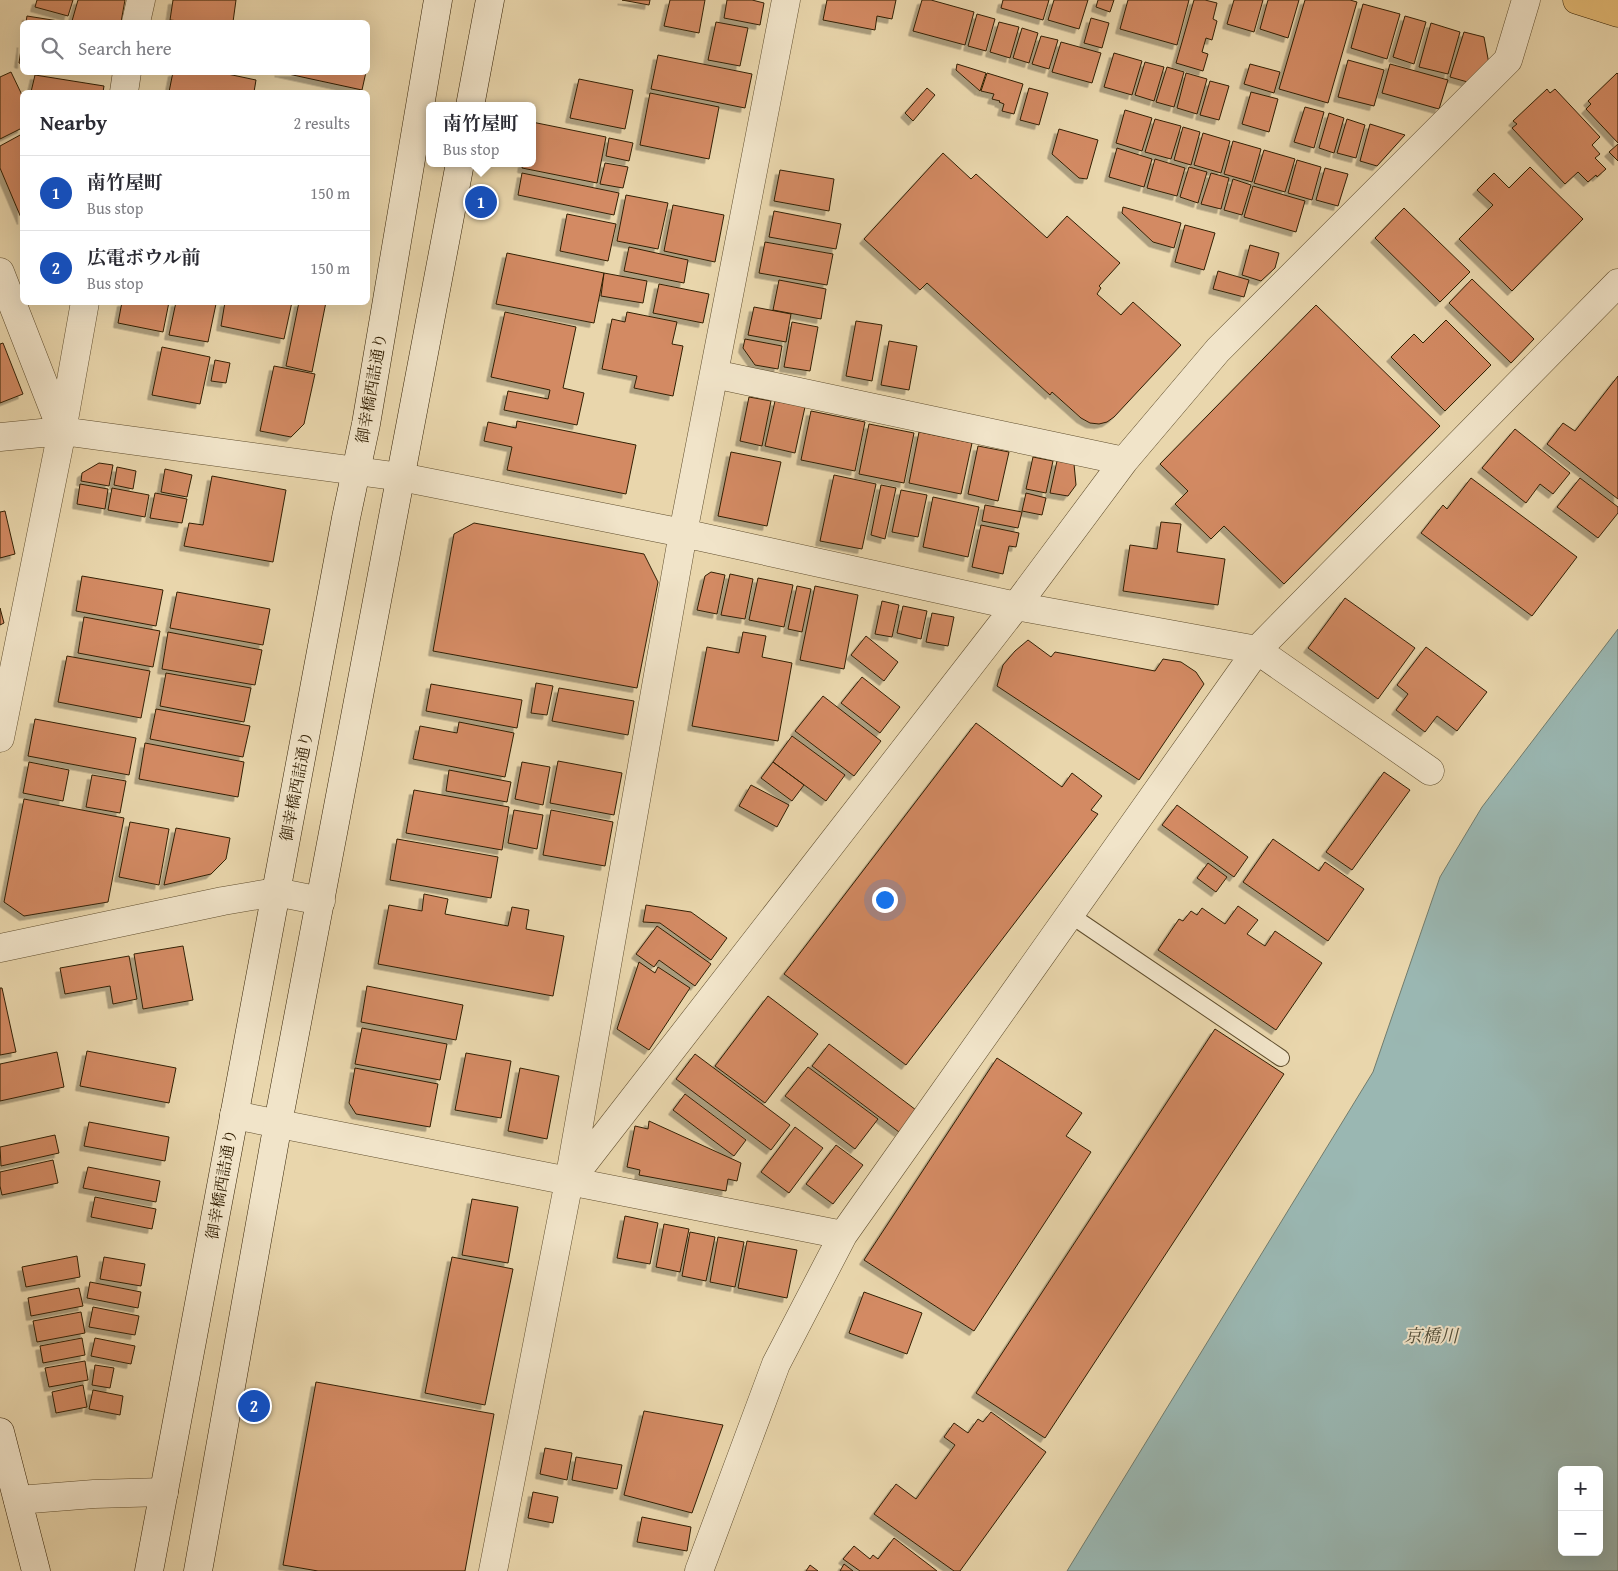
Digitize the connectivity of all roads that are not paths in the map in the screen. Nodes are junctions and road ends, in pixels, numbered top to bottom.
1 (141, 0) edge
2 (490, 0) edge
3 (786, 0) edge
4 (1526, 0) edge
5 (1577, 0) edge
6 (432, 1) edge
7 (1618, 13) edge
8 (136, 20) edge
9 (127, 75) edge
10 (124, 90) edge
11 (471, 102) edge
12 (459, 167) edge
13 (0, 272) edge
14 (1618, 283) edge
15 (84, 305) edge
16 (714, 374) junction
17 (62, 431) junction
18 (0, 437) edge
19 (1124, 461) junction
20 (356, 470) junction
21 (401, 477) junction
22 (683, 533) junction
23 (1016, 606) junction
24 (1257, 650) junction
25 (0, 738) edge
26 (1430, 771) dead end
27 (276, 892) junction
28 (321, 901) junction
29 (1069, 914) junction
30 (0, 948) edge
31 (1281, 1058) dead end
32 (234, 1115) junction
33 (278, 1123) junction
34 (569, 1181) junction
35 (843, 1235) junction
36 (0, 1432) edge
37 (164, 1492) junction
38 (18, 1500) junction
39 (36, 1571) edge
40 (149, 1571) edge
41 (198, 1571) edge
42 (492, 1571) edge
43 (699, 1571) edge

1 - 8 street
2 - 11 street
3 - 16 street
4 - 19 street
5 - 7 highway
6 - 20 street, 御幸橋西詰通り
9 - 10 street
12 - 21 street
13 - 17 street
14 - 24 street
15 - 17 street
16 - 19 street
16 - 22 street
17 - 18 street
17 - 20 street
17 - 25 street
19 - 23 street
20 - 21 street
20 - 27 street, 御幸橋西詰通り
21 - 22 street
21 - 28 street
22 - 23 street
22 - 34 street
23 - 24 street
23 - 34 street
24 - 26 street
24 - 29 street
27 - 28 street
27 - 30 street
27 - 32 street, 御幸橋西詰通り
28 - 33 street
29 - 31 lane
29 - 35 street
32 - 33 street
32 - 37 street, 御幸橋西詰通り
33 - 34 street
33 - 41 street
34 - 35 street
34 - 42 street
35 - 43 street
36 - 38 street
37 - 38 street
37 - 40 street, 御幸橋西詰通り
38 - 39 street

